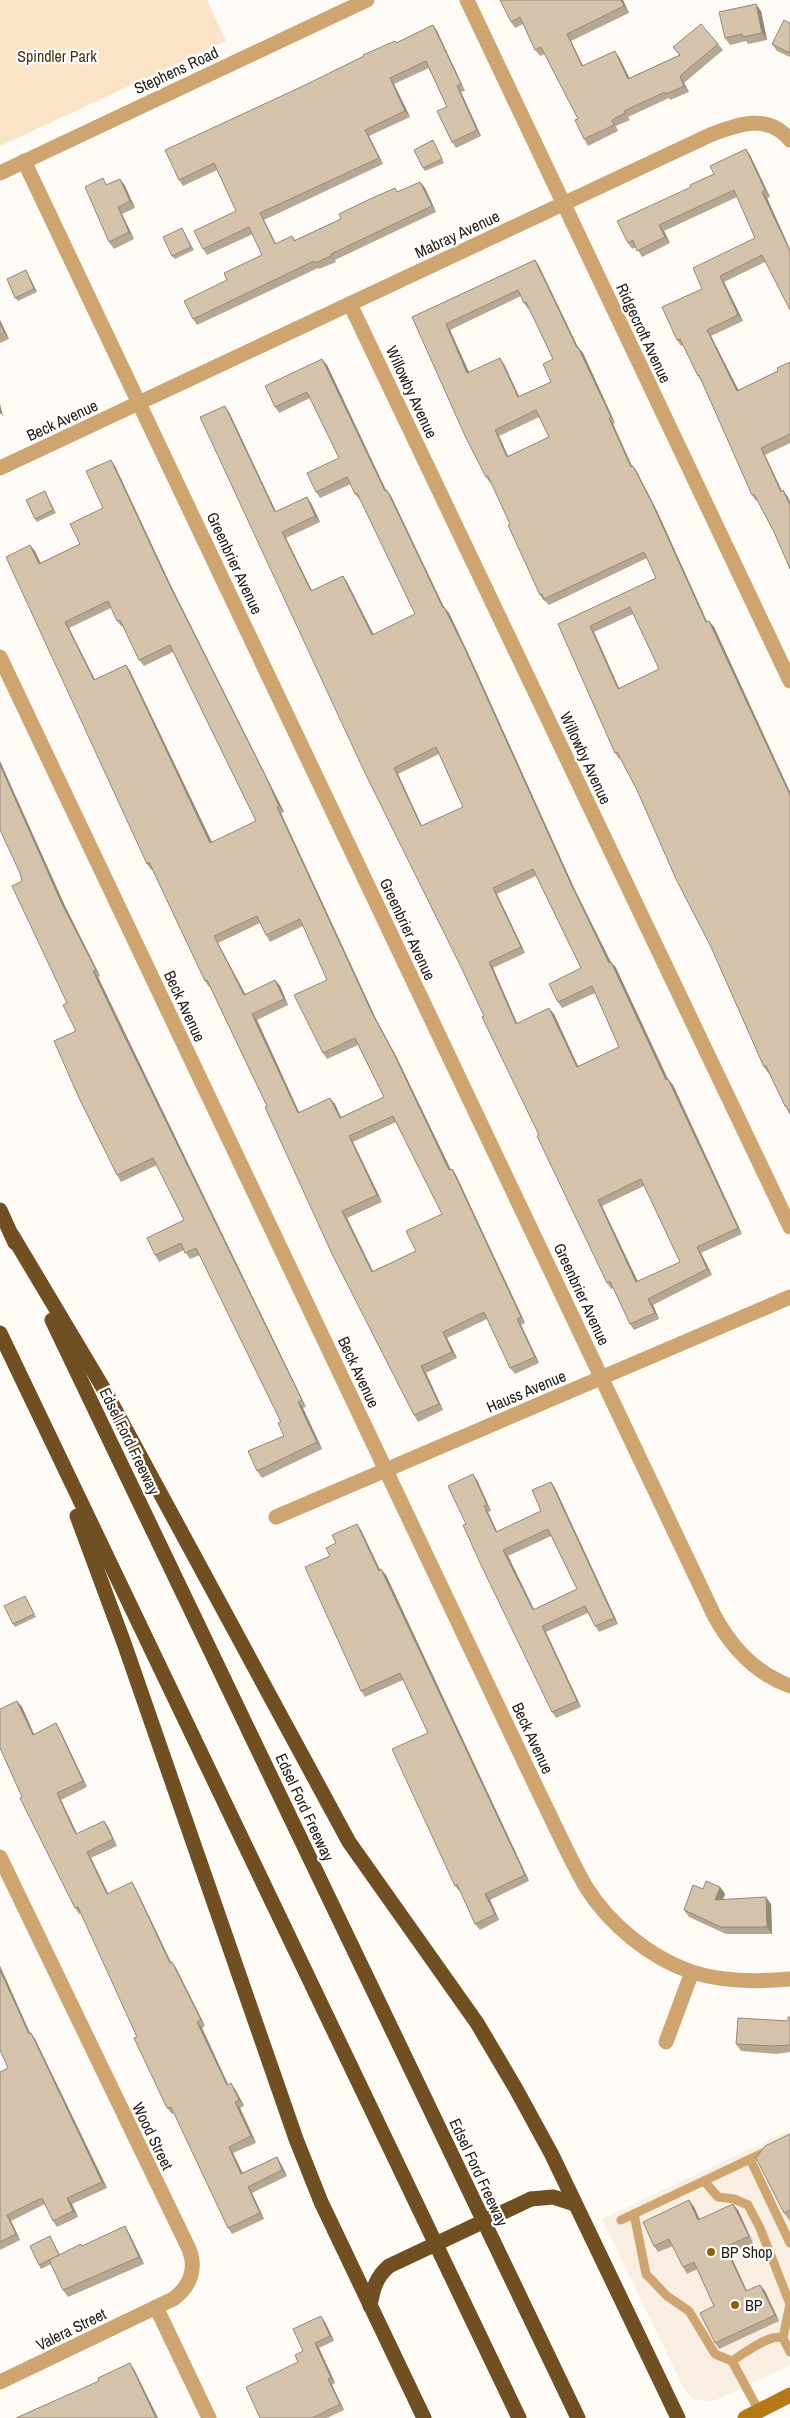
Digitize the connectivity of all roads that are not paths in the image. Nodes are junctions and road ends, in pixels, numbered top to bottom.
1 (367, 0) edge
2 (467, 0) edge
3 (790, 140) edge
4 (24, 161) junction
5 (0, 173) edge
6 (563, 203) junction
7 (350, 304) junction
8 (140, 404) junction
9 (0, 468) edge
10 (0, 657) edge
11 (790, 680) edge
12 (0, 1210) edge
13 (790, 1227) edge
14 (12, 1236) junction
15 (790, 1297) edge
16 (0, 1333) edge
17 (602, 1378) junction
18 (31, 1398) junction
19 (386, 1471) junction
20 (276, 1517) dead end
21 (790, 1686) edge
22 (0, 1858) edge
23 (692, 1972) junction
24 (790, 1980) edge
25 (666, 2042) dead end
26 (774, 2148) edge
27 (750, 2159) junction
28 (704, 2181) junction
29 (574, 2204) junction
30 (634, 2214) junction
31 (621, 2220) dead end
32 (790, 2243) edge
33 (370, 2306) junction
34 (156, 2307) junction
35 (783, 2338) junction
36 (790, 2352) edge
37 (732, 2361) junction
38 (0, 2382) edge
39 (790, 2395) edge
40 (752, 2414) edge
41 (209, 2418) edge
42 (424, 2418) edge
43 (519, 2418) edge
44 (578, 2418) edge
45 (678, 2418) edge

1 - 4 street, Stephens Road
2 - 6 street, Ridgecroft Avenue
3 - 6 street, Mabray Avenue
4 - 5 street, Stephens Road
4 - 8 street, Greenbrier Avenue
6 - 7 street, Mabray Avenue
6 - 11 street, Ridgecroft Avenue
7 - 8 street, Mabray Avenue
7 - 13 street, Willowby Avenue
8 - 9 street, Beck Avenue
8 - 17 street, Greenbrier Avenue
10 - 19 street, Beck Avenue
12 - 14 highway, Edsel Ford Freeway
14 - 29 highway
14 - 44 highway, Edsel Ford Freeway
15 - 17 street, Hauss Avenue
16 - 18 highway
17 - 19 street, Hauss Avenue
17 - 21 street, Greenbrier Avenue
18 - 33 highway
18 - 43 highway
19 - 20 street, Hauss Avenue
19 - 23 street, Beck Avenue
22 - 34 street, Wood Street
23 - 24 street, Beck Avenue
23 - 25 street
26 - 27 lane
27 - 28 lane
27 - 32 lane
28 - 30 lane
28 - 35 lane
29 - 33 highway, bridge
29 - 45 highway
30 - 31 lane
30 - 37 lane
33 - 42 highway
34 - 38 street, Valera Street
34 - 41 street
35 - 36 lane
35 - 37 lane
37 - 40 lane
39 - 40 main road

